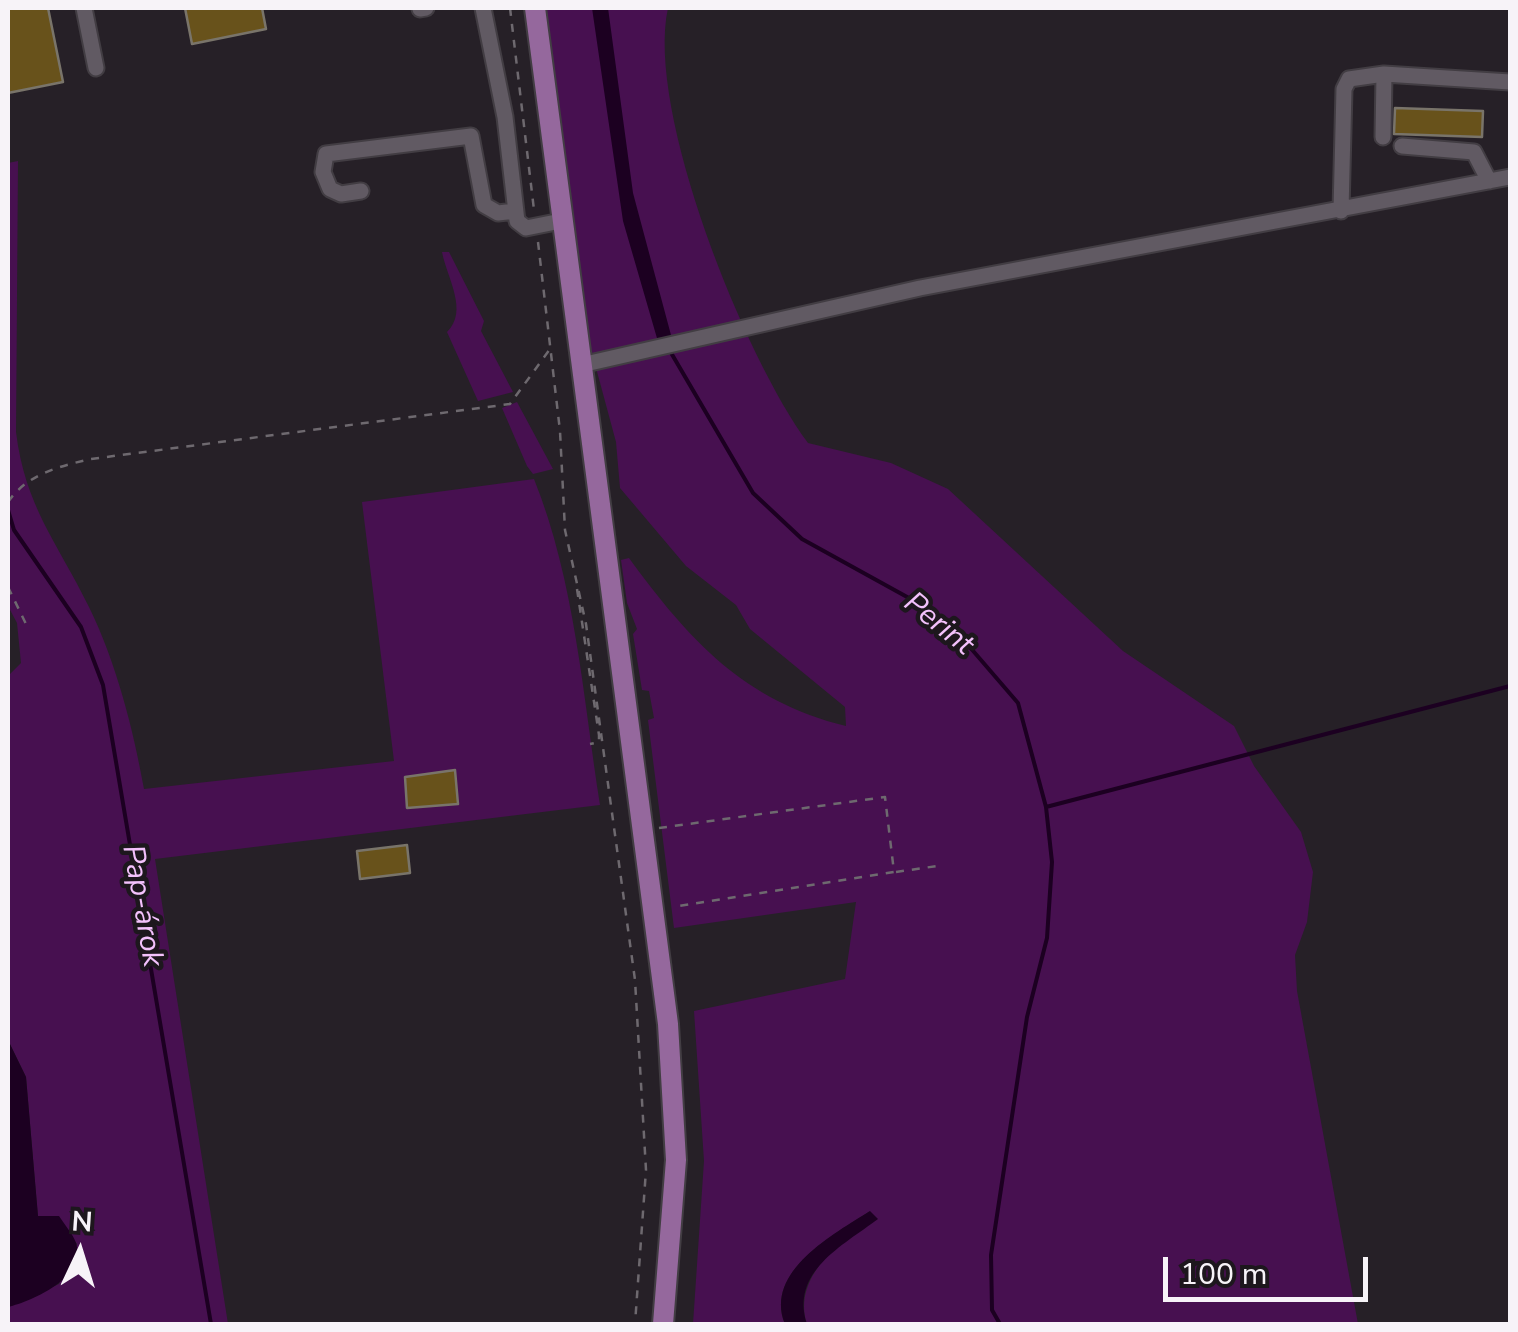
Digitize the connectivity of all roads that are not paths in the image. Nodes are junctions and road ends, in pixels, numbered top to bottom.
1 (84, 8) edge
2 (483, 8) edge
3 (535, 8) edge
4 (96, 68) dead end
5 (1384, 74) junction
6 (1510, 82) edge
7 (1383, 137) dead end
8 (1402, 146) dead end
9 (1510, 177) edge
10 (1488, 181) junction
11 (361, 190) dead end
12 (1341, 210) junction
13 (515, 211) junction
14 (561, 222) junction
15 (581, 364) junction
16 (664, 1324) edge

1 - 4 street
2 - 13 street
3 - 14 main road
5 - 6 street
5 - 7 street
5 - 12 street
8 - 10 street
9 - 10 street
10 - 12 street
11 - 13 street
12 - 15 street
13 - 14 street
14 - 15 main road
15 - 16 main road

